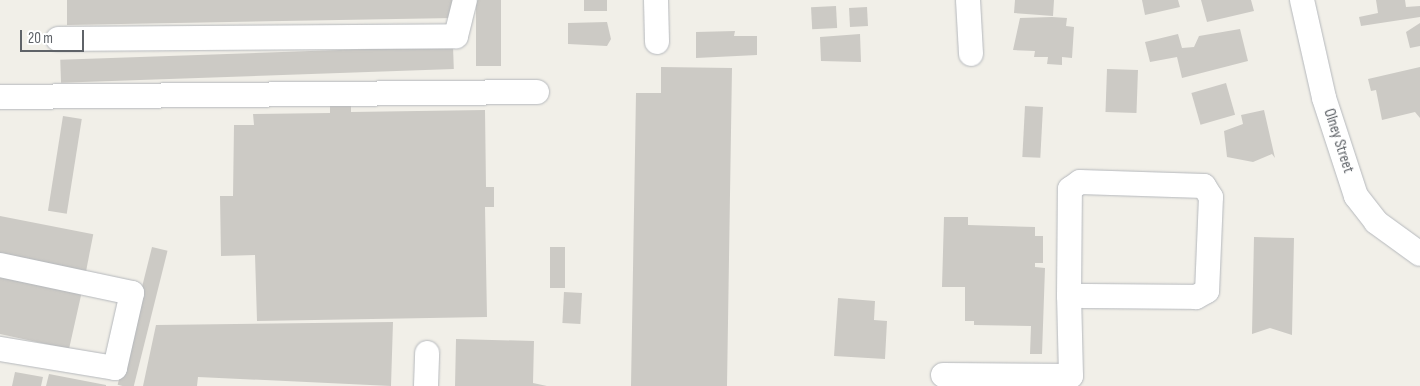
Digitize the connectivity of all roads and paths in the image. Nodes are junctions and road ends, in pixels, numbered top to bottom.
1 (465, 0) edge
2 (656, 0) edge
3 (968, 0) edge
4 (1302, 0) edge
5 (58, 39) dead end
6 (657, 42) dead end
7 (971, 54) dead end
8 (537, 92) dead end
9 (0, 97) edge
10 (1420, 254) edge
11 (0, 265) edge
12 (1069, 296) junction
13 (0, 349) edge
14 (426, 353) dead end
15 (943, 375) dead end
16 (1071, 381) edge
17 (426, 386) edge

1 - 5 street
2 - 6 street
3 - 7 street
4 - 10 street, Olney Street
8 - 9 street
11 - 13 street
12 - 12 street
12 - 16 street
14 - 17 street
15 - 16 street

